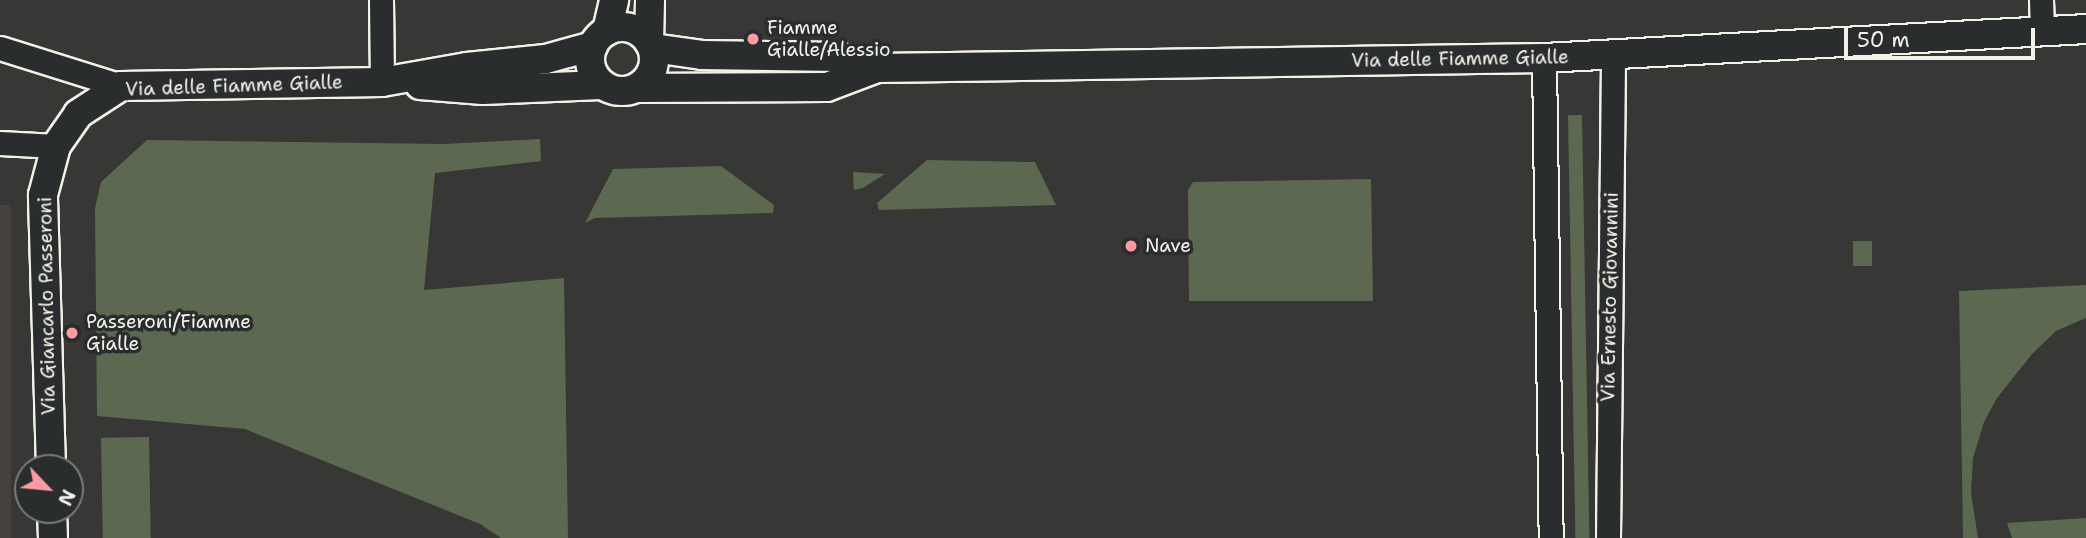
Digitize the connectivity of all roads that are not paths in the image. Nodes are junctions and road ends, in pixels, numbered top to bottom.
1 (381, 0) edge
2 (614, 0) edge
3 (650, 0) edge
4 (2041, 0) edge
5 (2086, 29) edge
6 (2042, 31) junction
7 (600, 38) junction
8 (651, 45) junction
9 (0, 48) edge
10 (1613, 56) junction
11 (1544, 58) junction
12 (877, 68) junction
13 (387, 81) junction
14 (601, 85) junction
15 (121, 86) junction
16 (638, 88) junction
17 (0, 143) edge
18 (56, 146) junction
19 (51, 454) edge
20 (1551, 538) edge
21 (1608, 538) edge

1 - 13 street
2 - 7 street
3 - 8 street
4 - 6 street
5 - 6 street, Via delle Fiamme Gialle
6 - 10 street, Via delle Fiamme Gialle
7 - 8 street
7 - 13 street, Via delle Fiamme Gialle
7 - 14 street
8 - 12 street, Via delle Fiamme Gialle
8 - 16 street
9 - 15 street
10 - 11 street, Via delle Fiamme Gialle
10 - 21 street, Via Ernesto Giovannini
11 - 12 street, Via delle Fiamme Gialle
11 - 20 street
12 - 16 street, Via delle Fiamme Gialle
13 - 14 street, Via delle Fiamme Gialle
13 - 15 street, Via delle Fiamme Gialle
14 - 16 street
15 - 18 street, Via delle Fiamme Gialle
17 - 18 street
18 - 19 street, Via Giancarlo Passeroni

